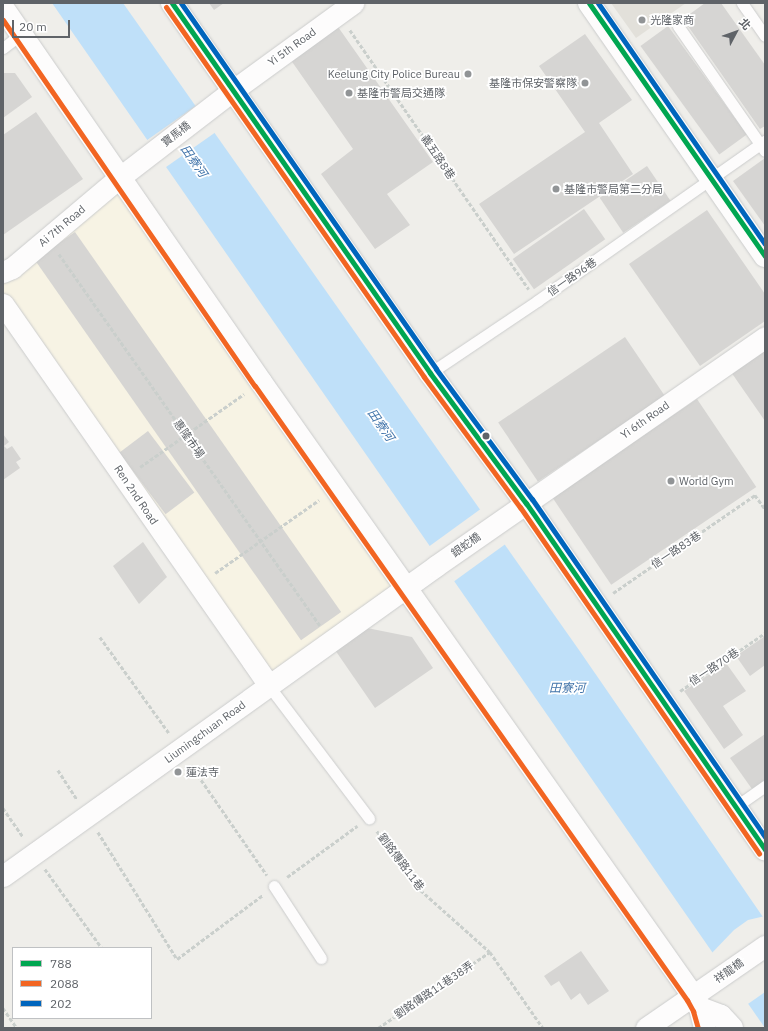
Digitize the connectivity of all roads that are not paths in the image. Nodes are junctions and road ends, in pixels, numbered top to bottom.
1 (172, 3) edge
2 (589, 3) edge
3 (742, 3) edge
4 (3, 8) edge
5 (345, 8) edge
6 (678, 26) dead end
7 (21, 34) junction
8 (765, 36) edge
9 (3, 48) edge
10 (232, 91) junction
11 (763, 145) edge
12 (119, 178) junction
13 (712, 179) junction
14 (765, 256) edge
15 (3, 272) edge
16 (3, 304) edge
17 (765, 337) edge
18 (430, 373) junction
19 (526, 503) junction
20 (406, 587) junction
21 (269, 686) junction
22 (765, 786) edge
23 (735, 807) junction
24 (368, 818) road end
25 (765, 849) edge
26 (3, 876) edge
27 (274, 886) road end
28 (765, 946) edge
29 (321, 958) dead end
30 (699, 1010) edge
31 (646, 1028) edge
32 (732, 1028) edge

1 - 10 street
2 - 13 street
3 - 8 lane
4 - 7 street
5 - 10 street, Yi 5th Road
6 - 11 lane
7 - 9 lane
7 - 12 street
10 - 12 street, 寶馬橋
10 - 18 street
11 - 13 lane, 信一路96巷
12 - 15 street, Ai 7th Road
12 - 20 street
13 - 14 street
13 - 18 lane, 信一路96巷
16 - 21 street, Ren 2nd Road
17 - 19 street, Yi 6th Road
18 - 19 street
19 - 20 street, 銀蛇橋
19 - 23 street
20 - 21 street, Liumingchuan Road
20 - 30 street
21 - 24 lane
21 - 26 street, Liumingchuan Road
22 - 23 lane
23 - 25 street
27 - 29 lane
28 - 30 street, 祥龍橋
30 - 31 street, 祥龍橋
30 - 32 street

